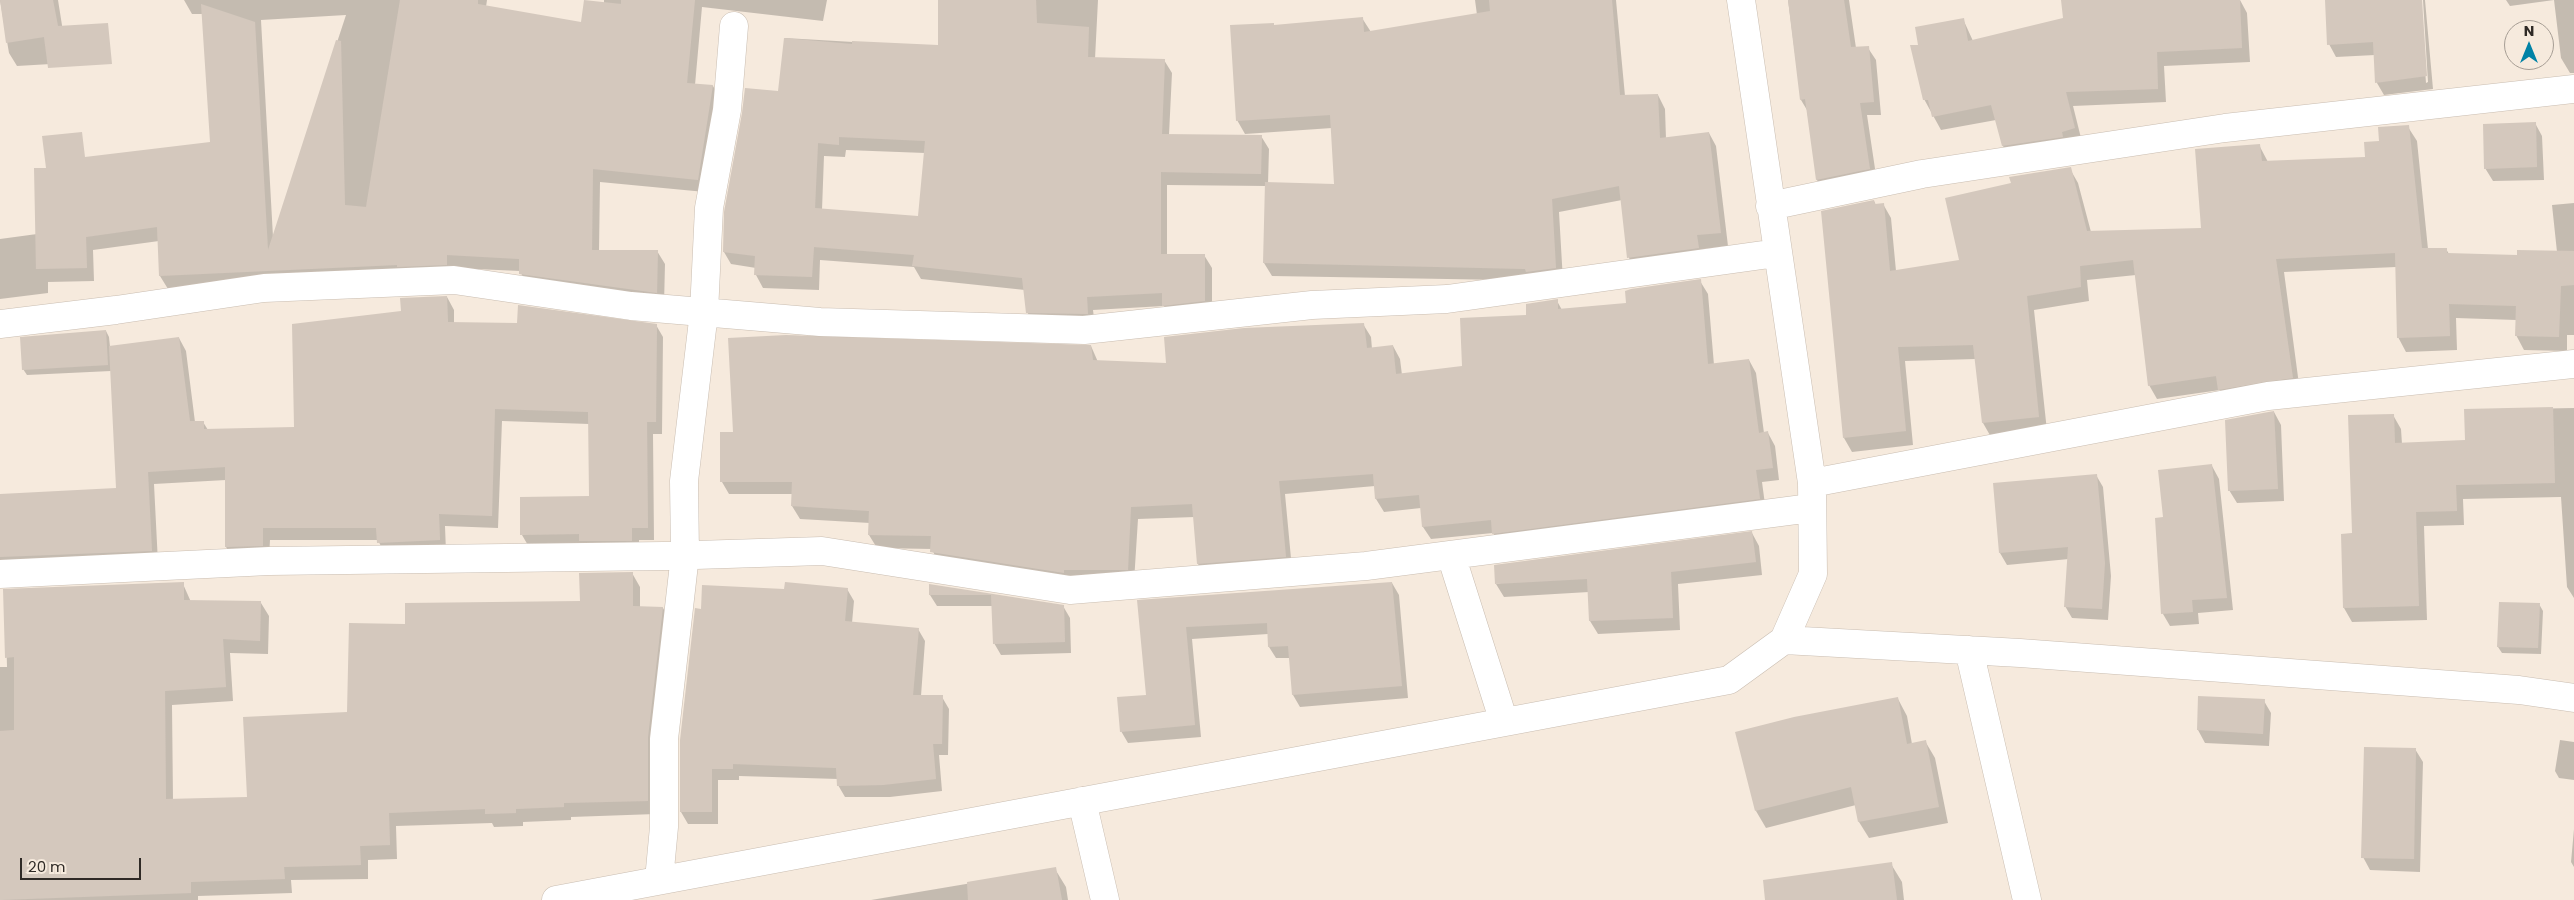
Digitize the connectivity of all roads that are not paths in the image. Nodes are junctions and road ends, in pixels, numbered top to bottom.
1 (1741, 0) edge
2 (734, 26) dead end
3 (2574, 89) edge
4 (1770, 206) junction
5 (1777, 253) junction
6 (704, 312) junction
7 (0, 324) edge
8 (2574, 364) edge
9 (1811, 495) junction
10 (685, 555) junction
11 (1451, 555) junction
12 (0, 574) edge
13 (1784, 640) junction
14 (1969, 650) junction
15 (2574, 698) edge
16 (1504, 722) junction
17 (1082, 801) junction
18 (659, 880) junction
19 (596, 896) edge
20 (556, 900) edge
21 (1105, 900) edge
22 (2027, 900) edge

1 - 4 street
2 - 6 street
3 - 4 street
4 - 5 street
5 - 6 street
5 - 9 street
6 - 7 street
6 - 10 street
8 - 9 street
9 - 11 street
9 - 13 street
10 - 11 street
10 - 12 street
10 - 18 street
11 - 16 street
13 - 14 street
13 - 16 street
14 - 15 street
14 - 22 street
16 - 17 street
17 - 18 street
17 - 21 street
18 - 19 street
19 - 20 street

